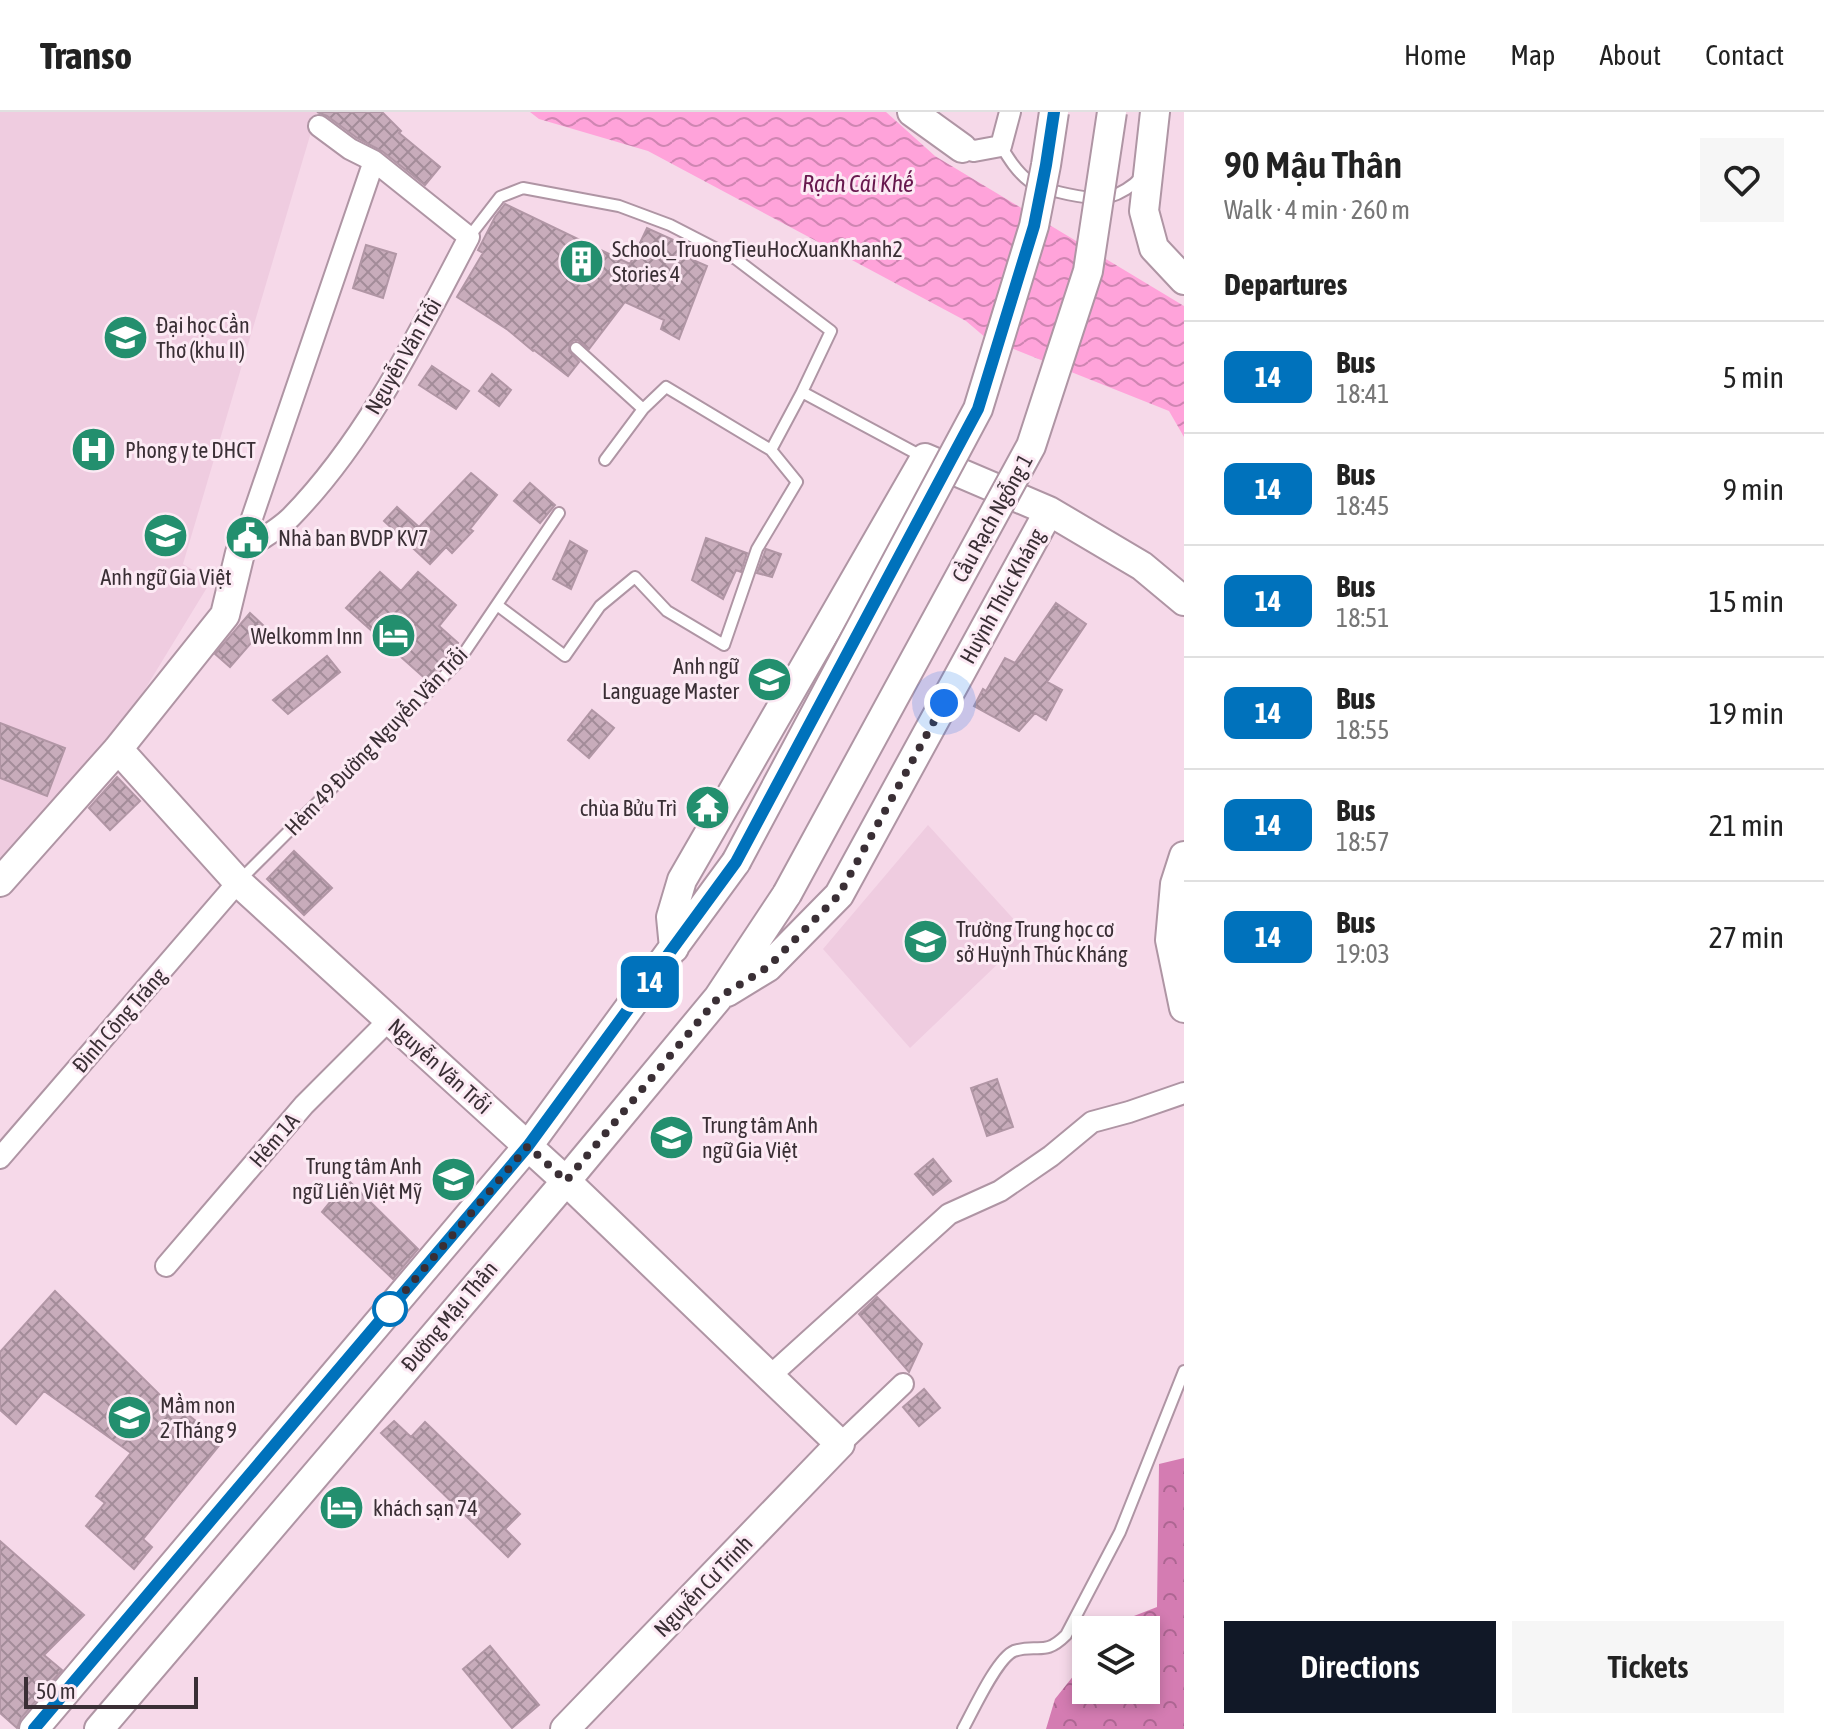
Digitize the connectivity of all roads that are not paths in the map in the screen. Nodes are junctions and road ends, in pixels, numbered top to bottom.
1 (912, 112) edge
2 (1010, 112) edge
3 (1054, 112) edge
4 (1112, 112) edge
5 (1155, 112) edge
6 (319, 126) dead end
7 (1001, 146) junction
8 (962, 148) joint
9 (374, 161) junction
10 (1148, 170) junction
11 (469, 237) junction
12 (1184, 280) edge
13 (576, 348) dead end
14 (802, 392) junction
15 (643, 409) junction
16 (771, 450) junction
17 (925, 458) junction
18 (605, 460) dead end
19 (1049, 511) junction
20 (559, 513) dead end
21 (240, 553) junction
22 (1184, 601) edge
23 (497, 605) junction
24 (118, 749) junction
25 (1184, 856) edge
26 (0, 882) edge
27 (238, 882) junction
28 (787, 894) joint
29 (674, 948) junction
30 (718, 998) junction
31 (1184, 1008) edge
32 (389, 1020) junction
33 (1184, 1093) edge
34 (528, 1146) junction
35 (0, 1158) edge
36 (566, 1181) junction
37 (166, 1266) dead end
38 (1184, 1371) edge
39 (770, 1376) junction
40 (903, 1384) dead end
41 (840, 1444) junction
42 (34, 1729) edge
43 (99, 1729) edge
44 (565, 1729) edge
45 (963, 1729) edge

1 - 8 main road
2 - 7 street
3 - 29 main road, bridge
4 - 28 main road, Cầu Rạch Ngỗng 1, bridge
5 - 10 main road
6 - 9 street
7 - 8 street
7 - 10 lane
9 - 11 street
9 - 21 street
10 - 12 main road
11 - 14 lane
11 - 21 street, Nguyễn Văn Trỗi
13 - 15 lane
14 - 16 lane
14 - 17 lane
15 - 16 lane
15 - 18 lane
16 - 23 lane
17 - 19 main road
17 - 29 main road
19 - 22 main road, Huỳnh Thúc Kháng
19 - 30 main road, Huỳnh Thúc Kháng
20 - 23 lane, Hẻm 49 Đường Nguyễn Văn Trỗi
21 - 24 main road
23 - 27 lane, Hẻm 49 Đường Nguyễn Văn Trỗi
24 - 26 main road
24 - 27 main road, Nguyễn Văn Trỗi
25 - 31 main road
27 - 32 main road, Nguyễn Văn Trỗi
27 - 35 street, Đinh Công Tráng
28 - 30 main road, Đường Mậu Thân
29 - 34 main road
30 - 36 main road, Đường Mậu Thân
32 - 34 main road, Nguyễn Văn Trỗi
32 - 37 street, Hẻm 1A
33 - 39 street
34 - 36 main road, Nguyễn Văn Trỗi
34 - 42 main road
36 - 39 main road, Nguyễn Văn Trỗi
36 - 43 main road, Đường Mậu Thân
38 - 45 lane
39 - 41 main road
40 - 41 street, Nguyễn Cư Trinh
41 - 44 main road, Nguyễn Cư Trinh

